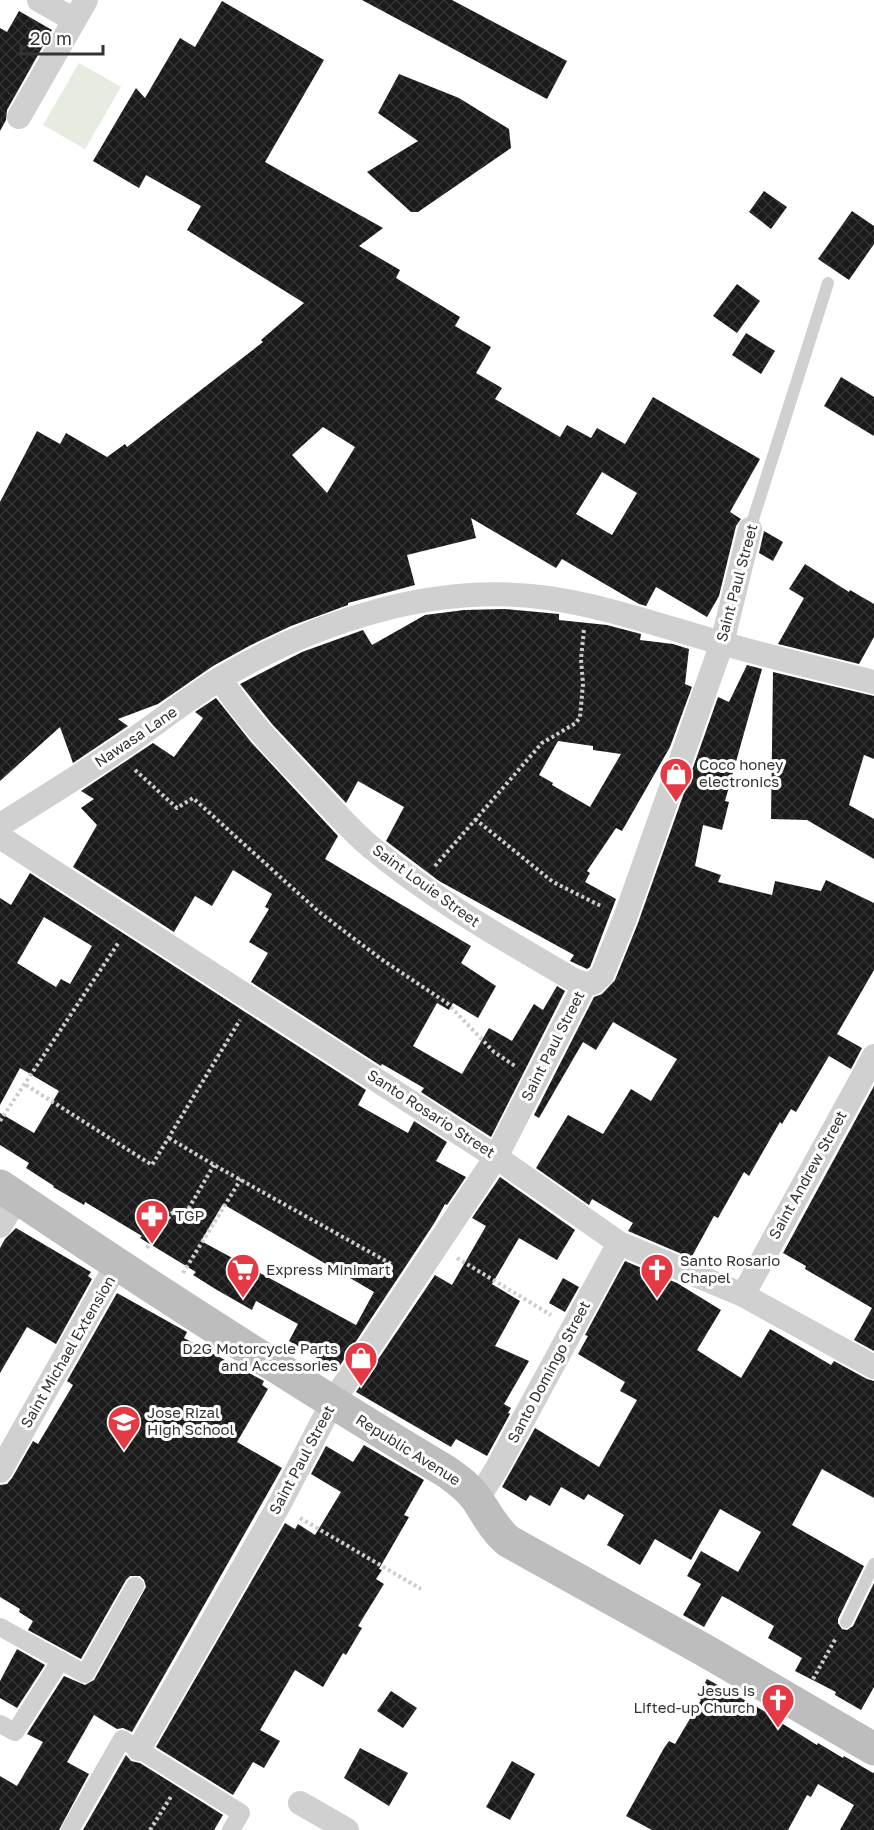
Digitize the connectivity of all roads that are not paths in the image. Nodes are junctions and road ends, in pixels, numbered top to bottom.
1 (39, 0) edge
2 (80, 10) edge
3 (19, 117) dead end
4 (828, 283) dead end
5 (750, 529) joint
6 (722, 643) junction
7 (220, 679) junction
8 (874, 682) edge
9 (0, 825) edge
10 (0, 837) edge
11 (585, 984) junction
12 (874, 1056) edge
13 (496, 1157) junction
14 (9, 1192) edge
15 (0, 1226) edge
16 (619, 1243) junction
17 (124, 1269) junction
18 (743, 1295) junction
19 (874, 1367) edge
20 (332, 1403) junction
21 (0, 1472) edge
22 (477, 1500) junction
23 (874, 1564) edge
24 (135, 1586) dead end
25 (846, 1622) road end
26 (0, 1627) edge
27 (61, 1660) junction
28 (0, 1724) edge
29 (139, 1749) junction
30 (874, 1749) edge
31 (300, 1803) dead end
32 (69, 1830) edge
33 (231, 1830) edge
34 (347, 1830) edge

1 - 2 street
2 - 3 street
4 - 5 lane, Saint Paul Street
5 - 6 street, Saint Paul Street
6 - 7 street, Nawasa Lane
6 - 8 street, Nawasa Lane
6 - 11 street, Saint Paul Street
7 - 9 street, Nawasa Lane
7 - 11 street, Saint Louie Street
10 - 13 street, Santo Rosario Street
11 - 13 street, Saint Paul Street
12 - 18 street, Saint Andrew Street
13 - 16 street, Santo Rosario Street
13 - 20 street, Saint Paul Street
14 - 15 street
14 - 17 main road, Republic Avenue
16 - 18 street, Santo Rosario Street
16 - 22 street, Santo Domingo Street
17 - 20 main road, Republic Avenue
17 - 21 street, Saint Michael Extension
18 - 19 street, Santo Rosario Street
20 - 22 main road, Republic Avenue
20 - 29 street, Saint Paul Street
22 - 30 main road, Republic Avenue
23 - 25 lane
24 - 27 street
26 - 27 street
27 - 28 street
29 - 32 street
29 - 33 street
31 - 34 street

